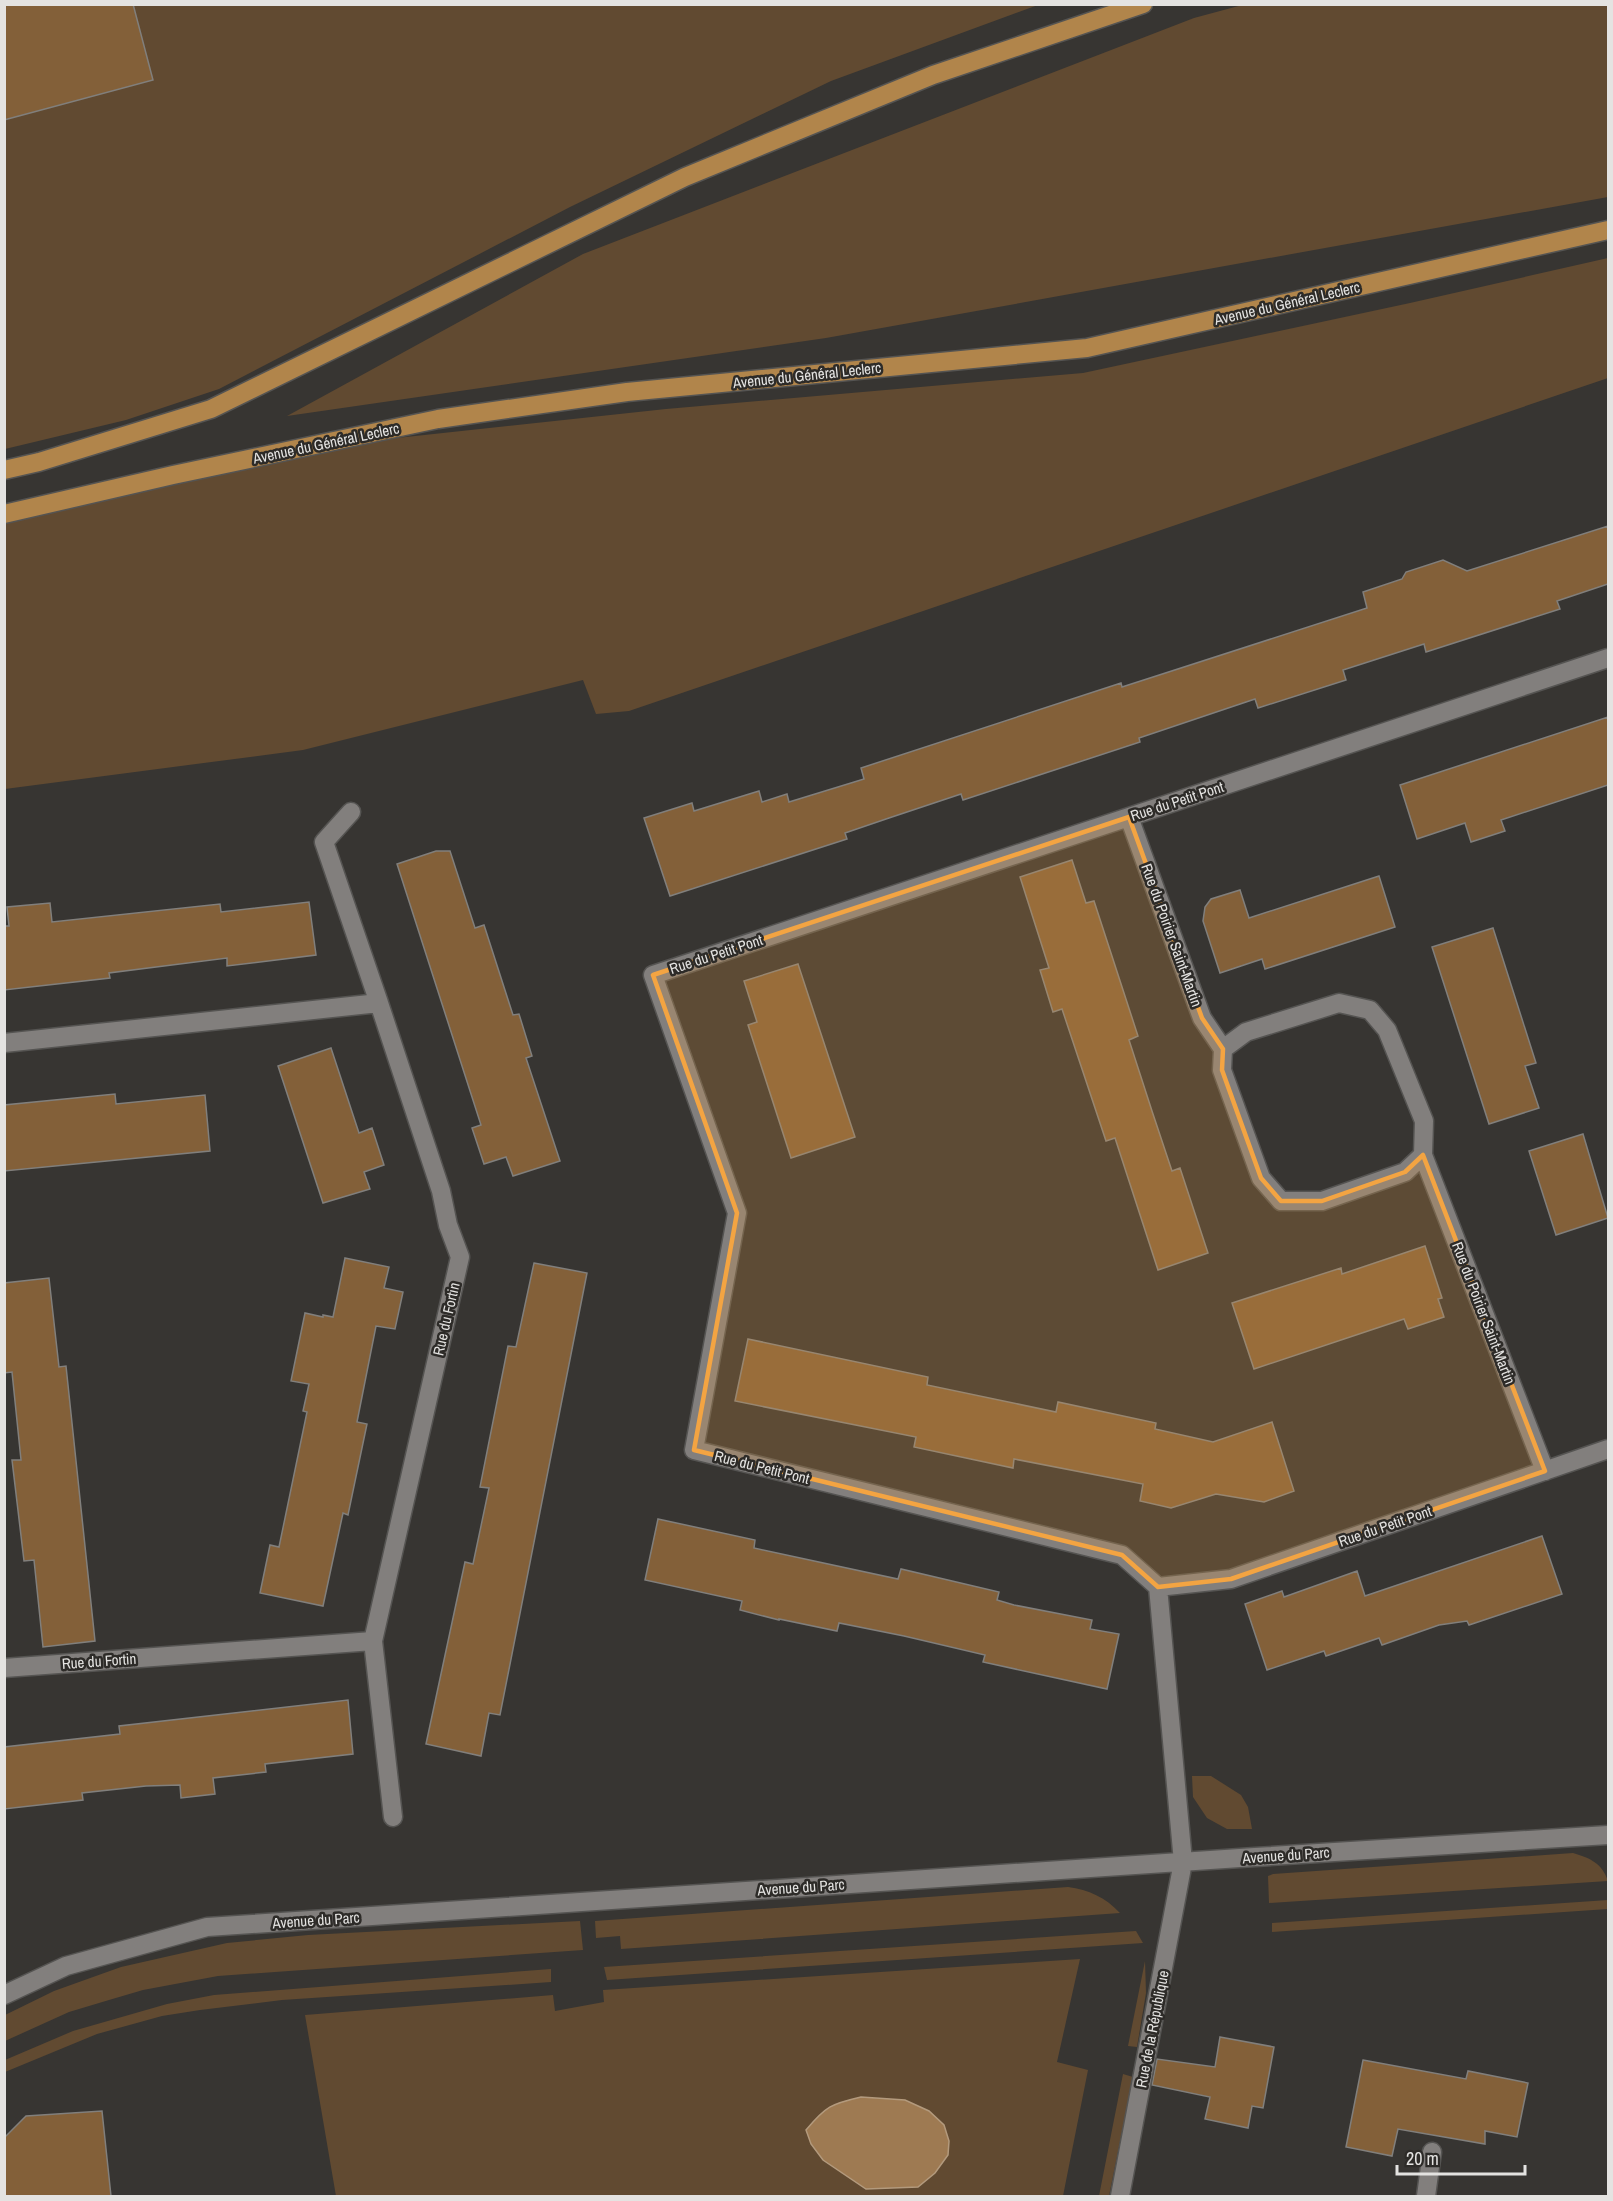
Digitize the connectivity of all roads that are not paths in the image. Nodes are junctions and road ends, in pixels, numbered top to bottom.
1 (1143, 4) edge
2 (1608, 230) edge
3 (4, 470) edge
4 (4, 514) edge
5 (1608, 658) edge
6 (351, 812) dead end
7 (1129, 817) junction
8 (379, 1003) junction
9 (4, 1043) edge
10 (1223, 1049) junction
11 (1423, 1155) junction
12 (1608, 1449) edge
13 (1545, 1472) junction
14 (1158, 1587) junction
15 (373, 1641) junction
16 (4, 1668) edge
17 (393, 1817) dead end
18 (1608, 1835) edge
19 (1183, 1862) junction
20 (4, 1995) edge
21 (1432, 2152) dead end
22 (1120, 2196) edge
23 (1426, 2196) edge

1 - 3 main road
2 - 4 main road, Avenue du Général Leclerc
5 - 7 street, Rue du Petit Pont
6 - 8 street, Rue du Fortin
7 - 10 street, Rue du Poirier Saint-Martin
7 - 14 street, Rue du Petit Pont
8 - 9 street
8 - 15 street, Rue du Fortin
10 - 11 street, Rue du Poirier Saint-Martin
10 - 11 street, Rue du Poirier Saint-Martin
11 - 13 street, Rue du Poirier Saint-Martin
12 - 13 street, Rue du Petit Pont
13 - 14 street, Rue du Petit Pont
14 - 19 street
15 - 16 street, Rue du Fortin
15 - 17 street, Rue du Fortin
18 - 19 street, Avenue du Parc
19 - 20 street, Avenue du Parc
19 - 22 street, Rue de la République
21 - 23 street

